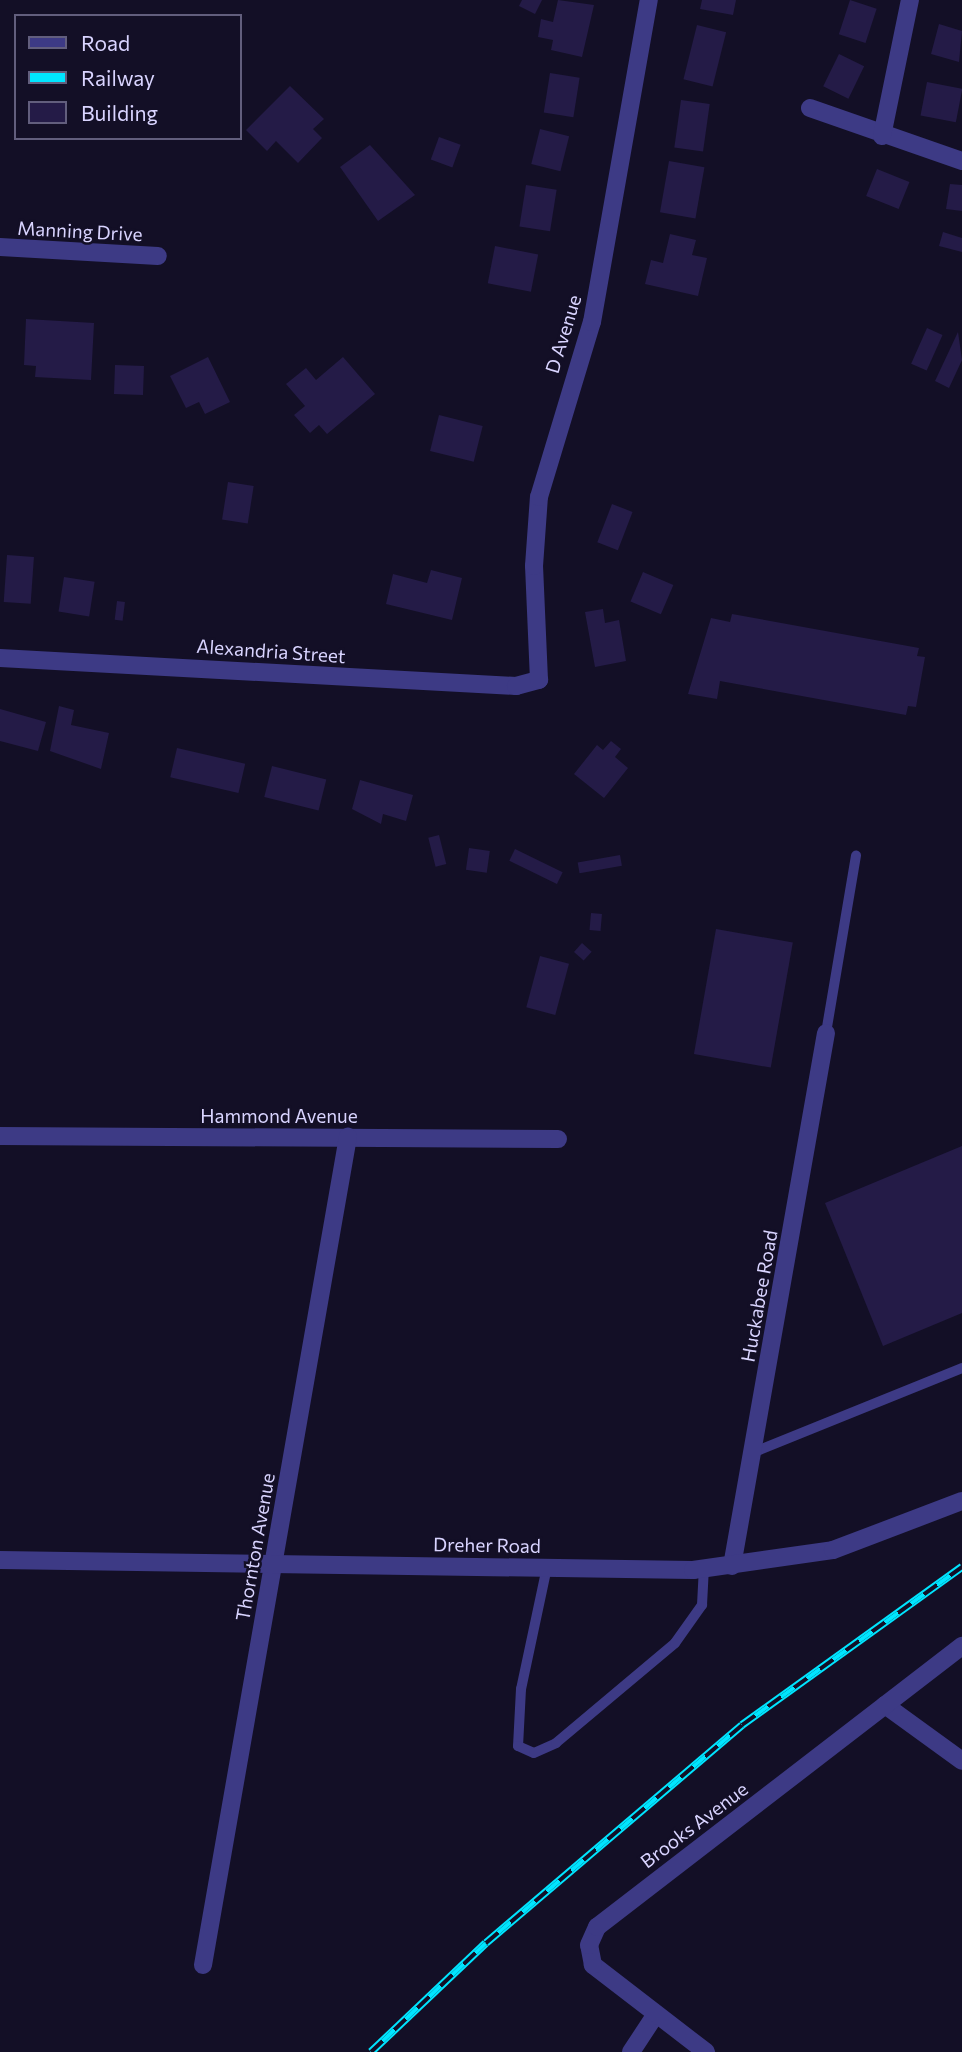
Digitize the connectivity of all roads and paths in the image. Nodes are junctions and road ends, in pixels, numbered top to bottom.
1 (649, 0) edge
2 (910, 0) edge
3 (810, 108) dead end
4 (882, 136) junction
5 (962, 161) edge
6 (0, 247) edge
7 (158, 256) dead end
8 (0, 658) edge
9 (539, 680) joint
10 (856, 856) dead end
11 (826, 1033) joint
12 (0, 1136) edge
13 (348, 1137) junction
14 (558, 1139) dead end
15 (962, 1368) edge
16 (752, 1453) junction
17 (962, 1501) edge
18 (0, 1560) edge
19 (273, 1563) junction
20 (732, 1566) junction
21 (547, 1567) junction
22 (704, 1569) junction
23 (962, 1646) edge
24 (886, 1705) junction
25 (962, 1761) edge
26 (203, 1965) dead end
27 (656, 2014) junction
28 (631, 2052) edge
29 (706, 2052) edge

1 - 9 street, D Avenue
2 - 4 street
3 - 4 street
4 - 5 street
6 - 7 street, Manning Drive
8 - 9 street, Alexandria Street
10 - 11 lane
11 - 16 street, Huckabee Road
12 - 13 street, Hammond Avenue
13 - 14 street, Hammond Avenue
13 - 19 street, Thornton Avenue
15 - 16 lane
16 - 20 street, Huckabee Road
17 - 20 street, Dreher Road
18 - 19 street, Dreher Road
19 - 21 street, Dreher Road
19 - 26 street, Thornton Avenue
20 - 22 street, Dreher Road
21 - 22 street, Dreher Road
21 - 22 lane
23 - 24 street, Brooks Avenue
24 - 25 street
24 - 27 street, Brooks Avenue
27 - 28 street
27 - 29 street, Brooks Avenue

